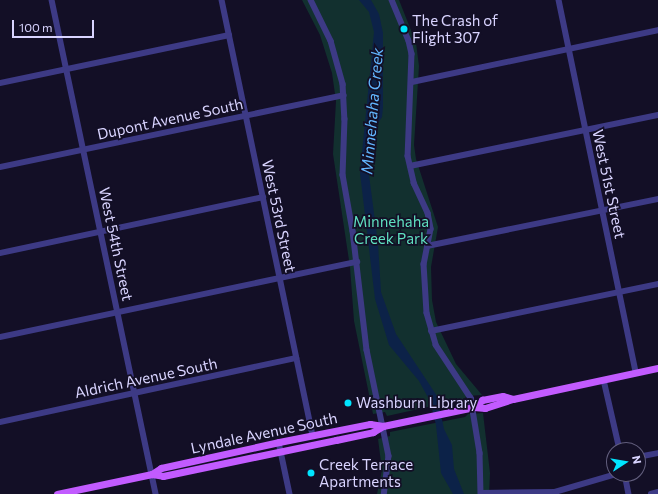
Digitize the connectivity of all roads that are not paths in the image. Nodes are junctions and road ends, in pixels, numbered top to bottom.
1 (52, 0) edge
2 (222, 0) edge
3 (311, 0) edge
4 (394, 0) edge
5 (559, 0) edge
6 (658, 30) edge
7 (229, 35) junction
8 (569, 49) junction
9 (67, 69) junction
10 (412, 82) junction
11 (0, 83) edge
12 (344, 95) junction
13 (246, 115) junction
14 (658, 115) edge
15 (586, 130) junction
16 (84, 149) junction
17 (410, 166) junction
18 (0, 167) edge
19 (263, 198) junction
20 (658, 199) edge
21 (602, 211) junction
22 (101, 230) junction
23 (427, 246) junction
24 (0, 253) edge
25 (357, 262) junction
26 (279, 278) junction
27 (658, 284) edge
28 (619, 292) junction
29 (118, 312) junction
30 (431, 331) junction
31 (0, 337) edge
32 (296, 358) junction
33 (658, 368) edge
34 (636, 373) junction
35 (604, 380) junction
36 (135, 393) junction
37 (474, 407) junction
38 (0, 422) edge
39 (383, 426) junction
40 (313, 436) junction
41 (279, 442) junction
42 (618, 442) edge
43 (281, 451) junction
44 (658, 453) edge
45 (646, 455) edge
46 (152, 474) junction
47 (606, 477) edge
48 (627, 482) edge
49 (658, 492) edge
50 (58, 494) edge
51 (156, 494) edge
52 (290, 494) edge
53 (384, 494) edge
54 (481, 494) edge
55 (630, 494) edge
56 (651, 494) edge

1 - 9 street, West 54th Street
2 - 7 street, West 53rd Street
3 - 12 street
4 - 10 street
5 - 8 street, West 51st Street
6 - 8 street
7 - 9 street
7 - 13 street, West 53rd Street
8 - 10 street
8 - 15 street, West 51st Street
9 - 11 street
9 - 16 street, West 54th Street
10 - 17 street
12 - 13 street, Dupont Avenue South
12 - 25 street
13 - 16 street, Dupont Avenue South
13 - 19 street, West 53rd Street
14 - 15 street
15 - 17 street
15 - 21 street, West 51st Street
16 - 18 street, Dupont Avenue South
16 - 22 street, West 54th Street
17 - 23 street
19 - 22 street
19 - 26 street, West 53rd Street
20 - 21 street
21 - 23 street
21 - 28 street, West 51st Street
22 - 24 street
22 - 29 street, West 54th Street
23 - 30 street
25 - 26 street
25 - 39 street
26 - 29 street
26 - 32 street, West 53rd Street
27 - 28 street
28 - 30 street
28 - 34 street, West 51st Street
29 - 31 street
29 - 36 street, West 54th Street
30 - 37 street
32 - 36 street, Aldrich Avenue South
32 - 40 street, West 53rd Street
33 - 34 main road, Lyndale Avenue South
34 - 35 main road, Lyndale Avenue South
35 - 37 main road, Lyndale Avenue South
35 - 42 street
36 - 38 street, Aldrich Avenue South
36 - 46 street, West 54th Street
37 - 39 main road, Lyndale Avenue South
37 - 54 street
39 - 40 main road, Lyndale Avenue South
39 - 43 main road, Lyndale Avenue South
39 - 53 street
40 - 41 main road, Lyndale Avenue South
41 - 43 street
41 - 46 main road, Lyndale Avenue South
43 - 46 main road, Lyndale Avenue South
43 - 52 street
44 - 45 street
46 - 50 main road, Lyndale Avenue South
46 - 51 street, West 54th Street
47 - 54 street
48 - 55 street
49 - 56 street

